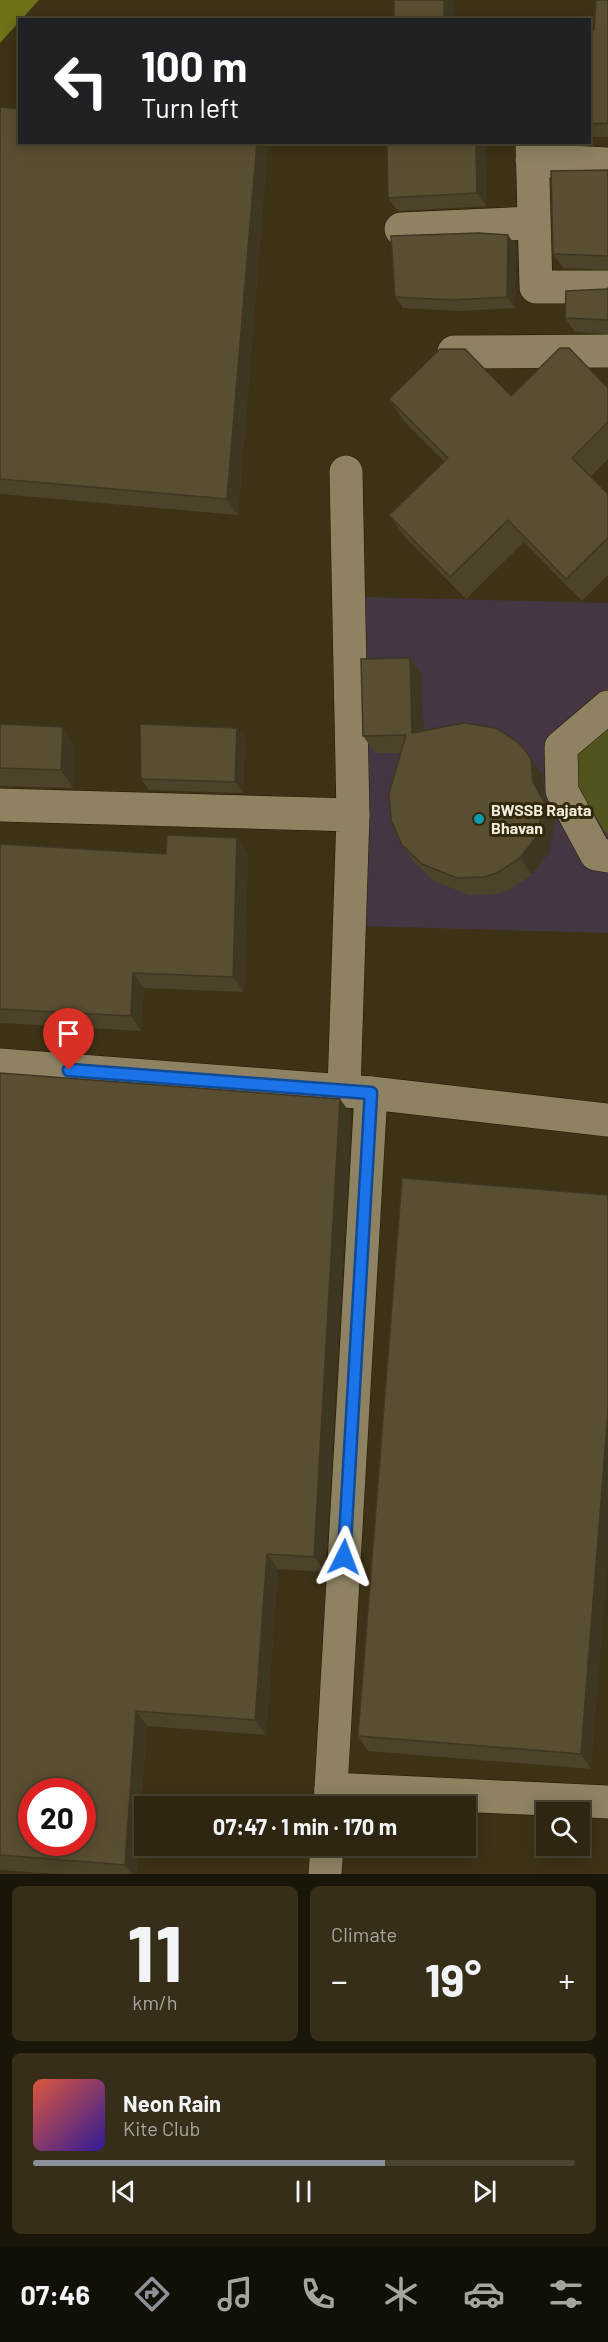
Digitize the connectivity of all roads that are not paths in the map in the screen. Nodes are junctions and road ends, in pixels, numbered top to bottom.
1 (532, 151) edge
2 (608, 165) edge
3 (532, 223) junction
4 (401, 229) dead end
5 (608, 287) edge
6 (608, 351) edge
7 (454, 352) edge
8 (346, 472) dead end
9 (608, 707) edge
10 (0, 805) edge
11 (353, 815) junction
12 (608, 856) edge
13 (0, 1065) edge
14 (358, 1092) junction
15 (608, 1120) edge
16 (330, 1796) edge
17 (476, 1800) edge
18 (608, 1802) edge
19 (327, 1856) edge
20 (326, 1874) edge

1 - 2 lane
1 - 3 lane
3 - 4 lane
3 - 5 lane
6 - 7 lane
8 - 11 lane
9 - 12 lane
10 - 11 lane
11 - 14 lane
13 - 14 lane
14 - 15 lane
14 - 16 lane
17 - 18 lane
19 - 20 lane

